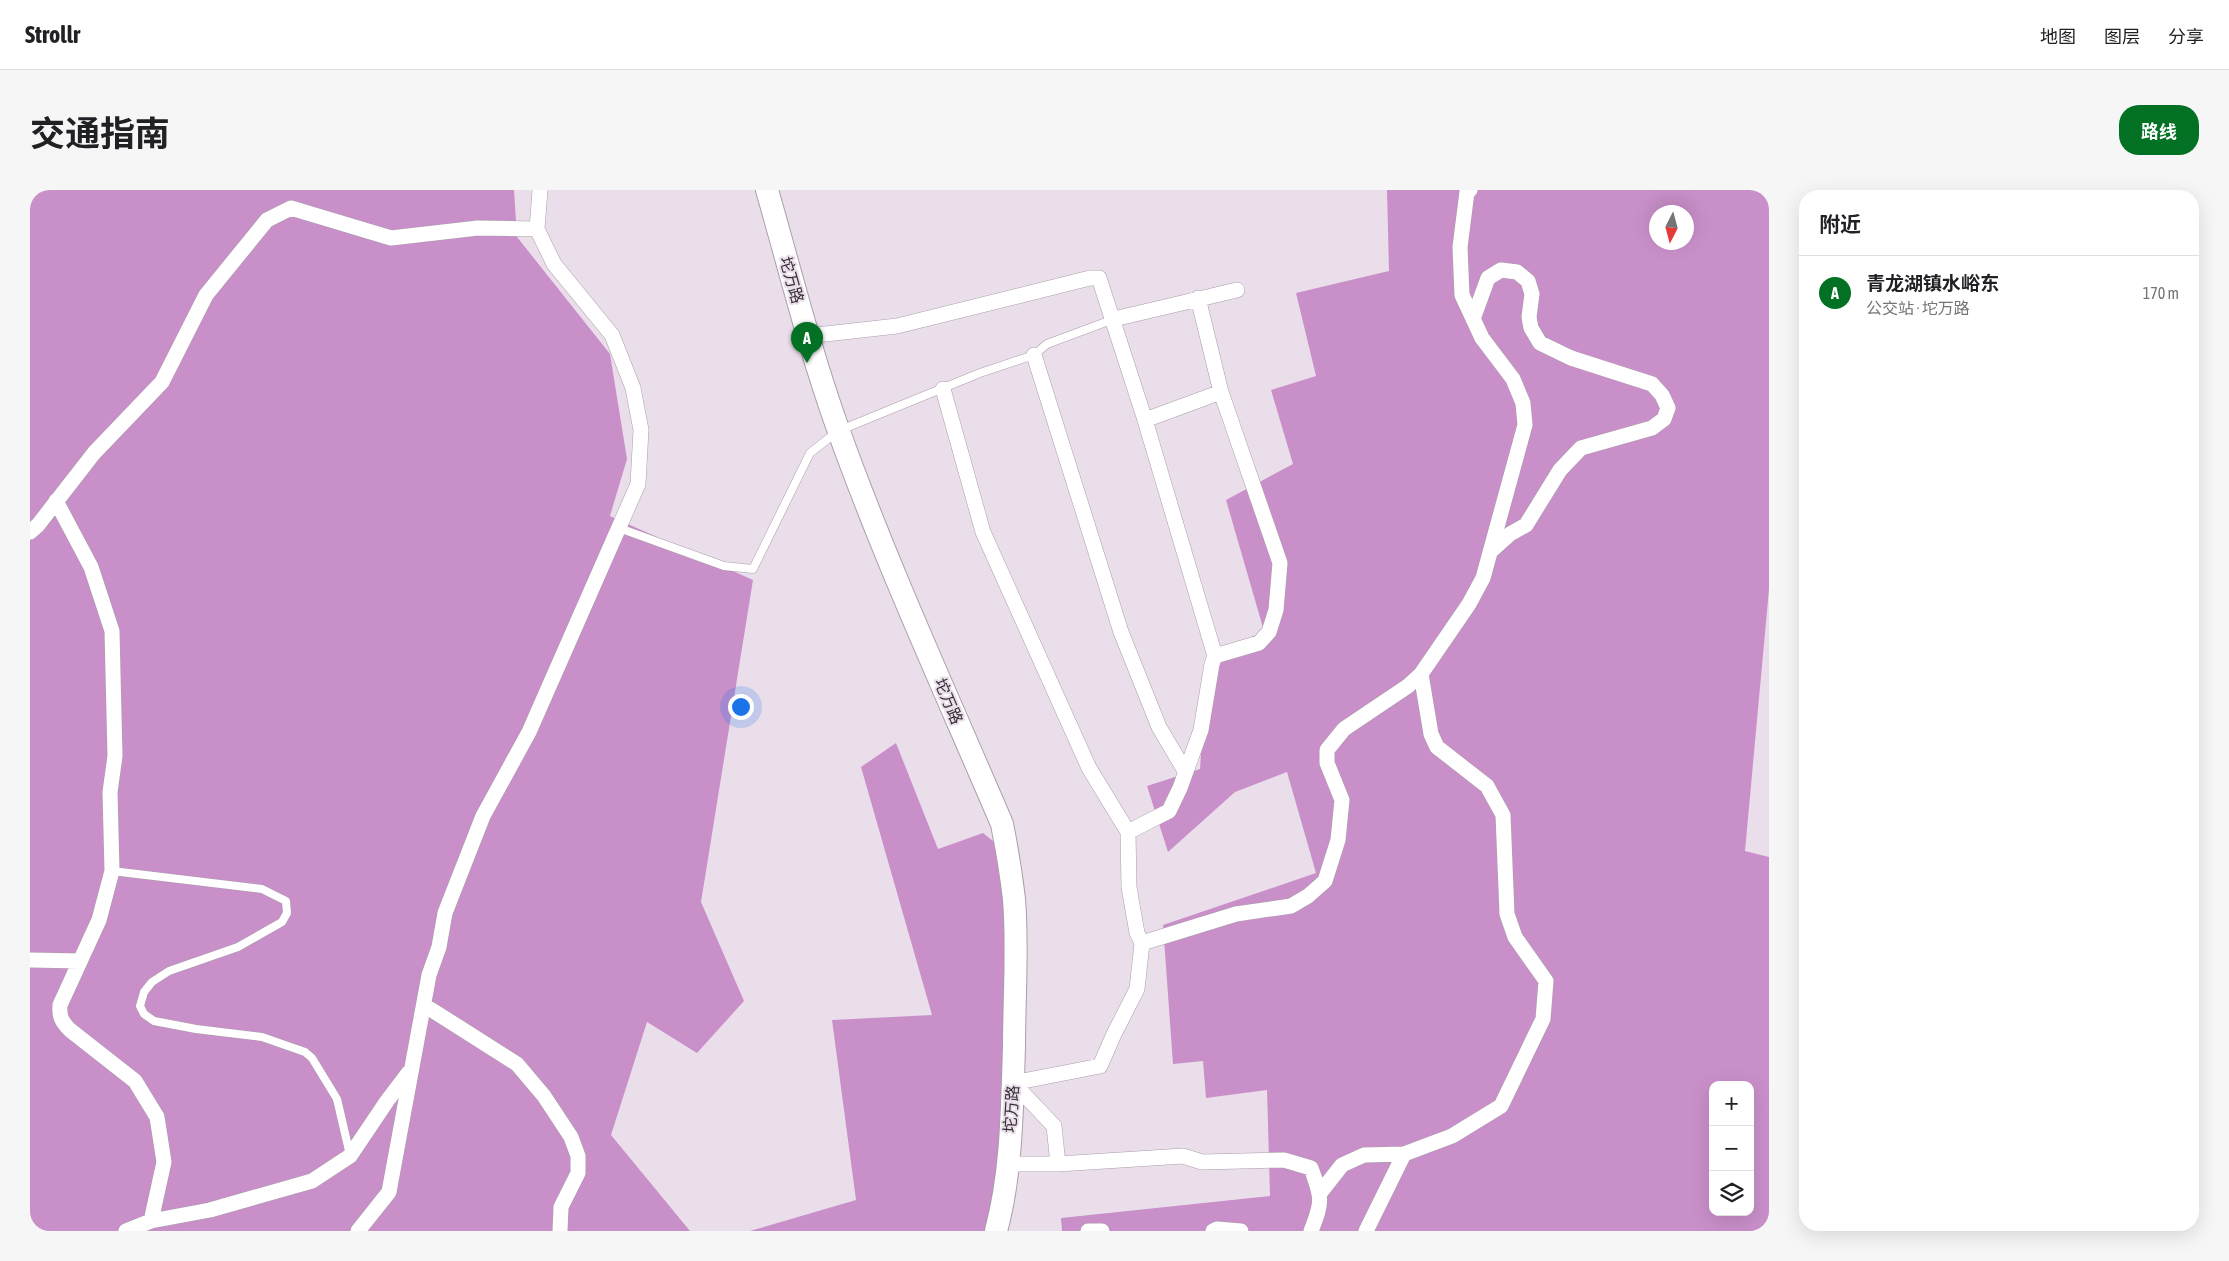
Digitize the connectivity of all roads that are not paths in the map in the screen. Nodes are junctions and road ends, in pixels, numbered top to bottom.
1 (540, 190) edge
2 (767, 190) edge
3 (1470, 190) edge
4 (537, 229) junction
5 (1237, 290) dead end
6 (1198, 298) junction
7 (1114, 319) junction
8 (1473, 319) junction
9 (808, 336) junction
10 (1034, 355) junction
11 (943, 389) junction
12 (1221, 392) junction
13 (1145, 420) junction
14 (838, 431) junction
15 (56, 501) junction
16 (619, 528) junction
17 (30, 532) edge
18 (1490, 552) junction
19 (1215, 656) junction
20 (1421, 674) junction
21 (1185, 771) junction
22 (1128, 832) junction
23 (112, 871) junction
24 (1142, 943) junction
25 (30, 960) edge
26 (80, 961) junction
27 (424, 1005) junction
28 (411, 1070) junction
29 (1013, 1083) junction
30 (1404, 1154) junction
31 (350, 1156) junction
32 (1007, 1164) junction
33 (1058, 1164) junction
34 (1320, 1193) junction
35 (151, 1220) junction
36 (126, 1231) edge
37 (358, 1231) edge
38 (560, 1231) edge
39 (996, 1231) edge
40 (1088, 1231) edge
41 (1102, 1231) edge
42 (1213, 1231) edge
43 (1241, 1231) edge
44 (1311, 1231) edge
45 (1366, 1231) edge

1 - 4 street
2 - 9 main road, 坨万路
3 - 8 street
4 - 15 street
4 - 16 street
5 - 6 street
6 - 7 street
6 - 12 street
7 - 9 street
7 - 10 lane
7 - 13 street
8 - 18 street
8 - 18 street
9 - 14 main road, 坨万路
10 - 11 lane
10 - 21 street
11 - 14 lane
11 - 22 street
12 - 13 street
12 - 19 street
13 - 19 street
14 - 16 lane
14 - 29 main road, 坨万路
15 - 17 street
15 - 23 street
16 - 27 street
18 - 20 street
19 - 21 street
20 - 24 street
20 - 30 street
21 - 22 street
22 - 24 street
23 - 26 street
23 - 31 lane
24 - 29 street
25 - 26 street
26 - 35 street
27 - 28 street
27 - 38 street
28 - 31 street
28 - 37 street
29 - 32 main road, 坨万路
29 - 33 street
30 - 34 street
30 - 45 street
31 - 35 street
32 - 33 street
32 - 39 main road, 坨万路
33 - 34 street
34 - 44 street
35 - 36 street
40 - 41 street
42 - 43 street

